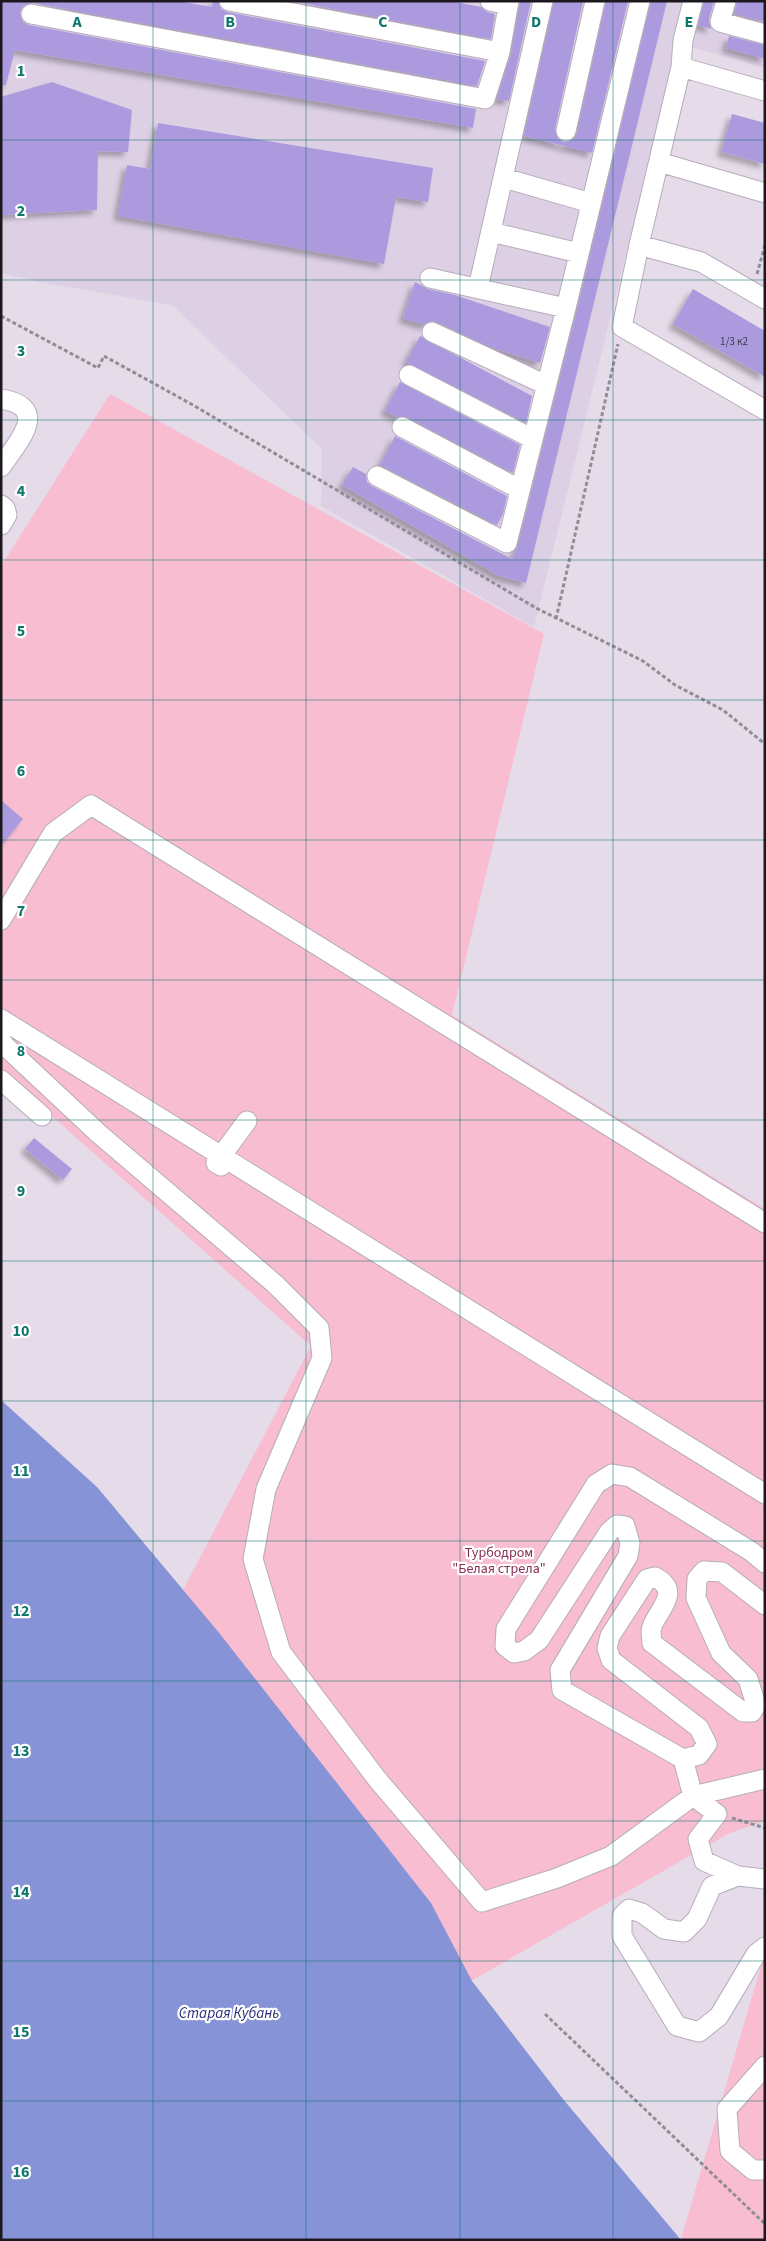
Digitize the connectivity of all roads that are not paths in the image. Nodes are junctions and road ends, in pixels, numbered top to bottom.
1 (229, 1) edge
2 (543, 1) edge
3 (595, 1) edge
4 (640, 1) edge
5 (693, 1) edge
6 (726, 1) edge
7 (503, 2) edge
8 (31, 14) dead end
9 (765, 34) edge
10 (500, 52) junction
11 (682, 67) junction
12 (765, 91) edge
13 (566, 131) dead end
14 (659, 162) junction
15 (504, 178) junction
16 (765, 193) edge
17 (591, 203) junction
18 (491, 232) junction
19 (639, 245) junction
20 (579, 253) junction
21 (430, 278) dead end
22 (478, 288) junction
23 (758, 296) edge
24 (566, 308) junction
25 (432, 332) dead end
26 (409, 375) dead end
27 (546, 385) junction
28 (1, 399) edge
29 (765, 410) edge
30 (402, 427) dead end
31 (533, 439) junction
32 (1, 467) edge
33 (377, 476) dead end
34 (519, 489) junction
35 (1, 505) edge
36 (1, 525) edge
37 (1, 920) edge
38 (1, 1019) edge
39 (1, 1040) edge
40 (1, 1080) edge
41 (42, 1116) dead end
42 (246, 1121) dead end
43 (221, 1157) junction
44 (765, 1223) edge
45 (765, 1494) edge
46 (765, 1564) edge
47 (765, 1605) edge
48 (684, 1759) junction
49 (765, 1780) edge
50 (693, 1796) junction
51 (738, 1876) junction
52 (765, 1879) edge
53 (765, 1947) edge
54 (765, 2066) edge
55 (765, 2170) edge

1 - 10 street
2 - 15 street
3 - 13 street
4 - 17 street
5 - 11 street
6 - 9 street
7 - 10 street
8 - 10 street
11 - 12 street
11 - 14 street
14 - 16 street
14 - 19 street
15 - 17 street
15 - 18 street
17 - 20 street
18 - 20 street
18 - 22 street
19 - 23 street
19 - 29 street
20 - 24 street
21 - 22 street
22 - 24 street
24 - 27 street
25 - 27 street
26 - 31 street
27 - 31 street
28 - 32 street
30 - 34 street
31 - 34 street
33 - 34 street
35 - 36 street
37 - 44 street
38 - 43 street
39 - 50 street
40 - 41 street
42 - 43 street
43 - 45 street
46 - 48 street
47 - 48 street
48 - 50 street
49 - 50 street
50 - 51 street
51 - 52 street
51 - 53 street
54 - 55 street

